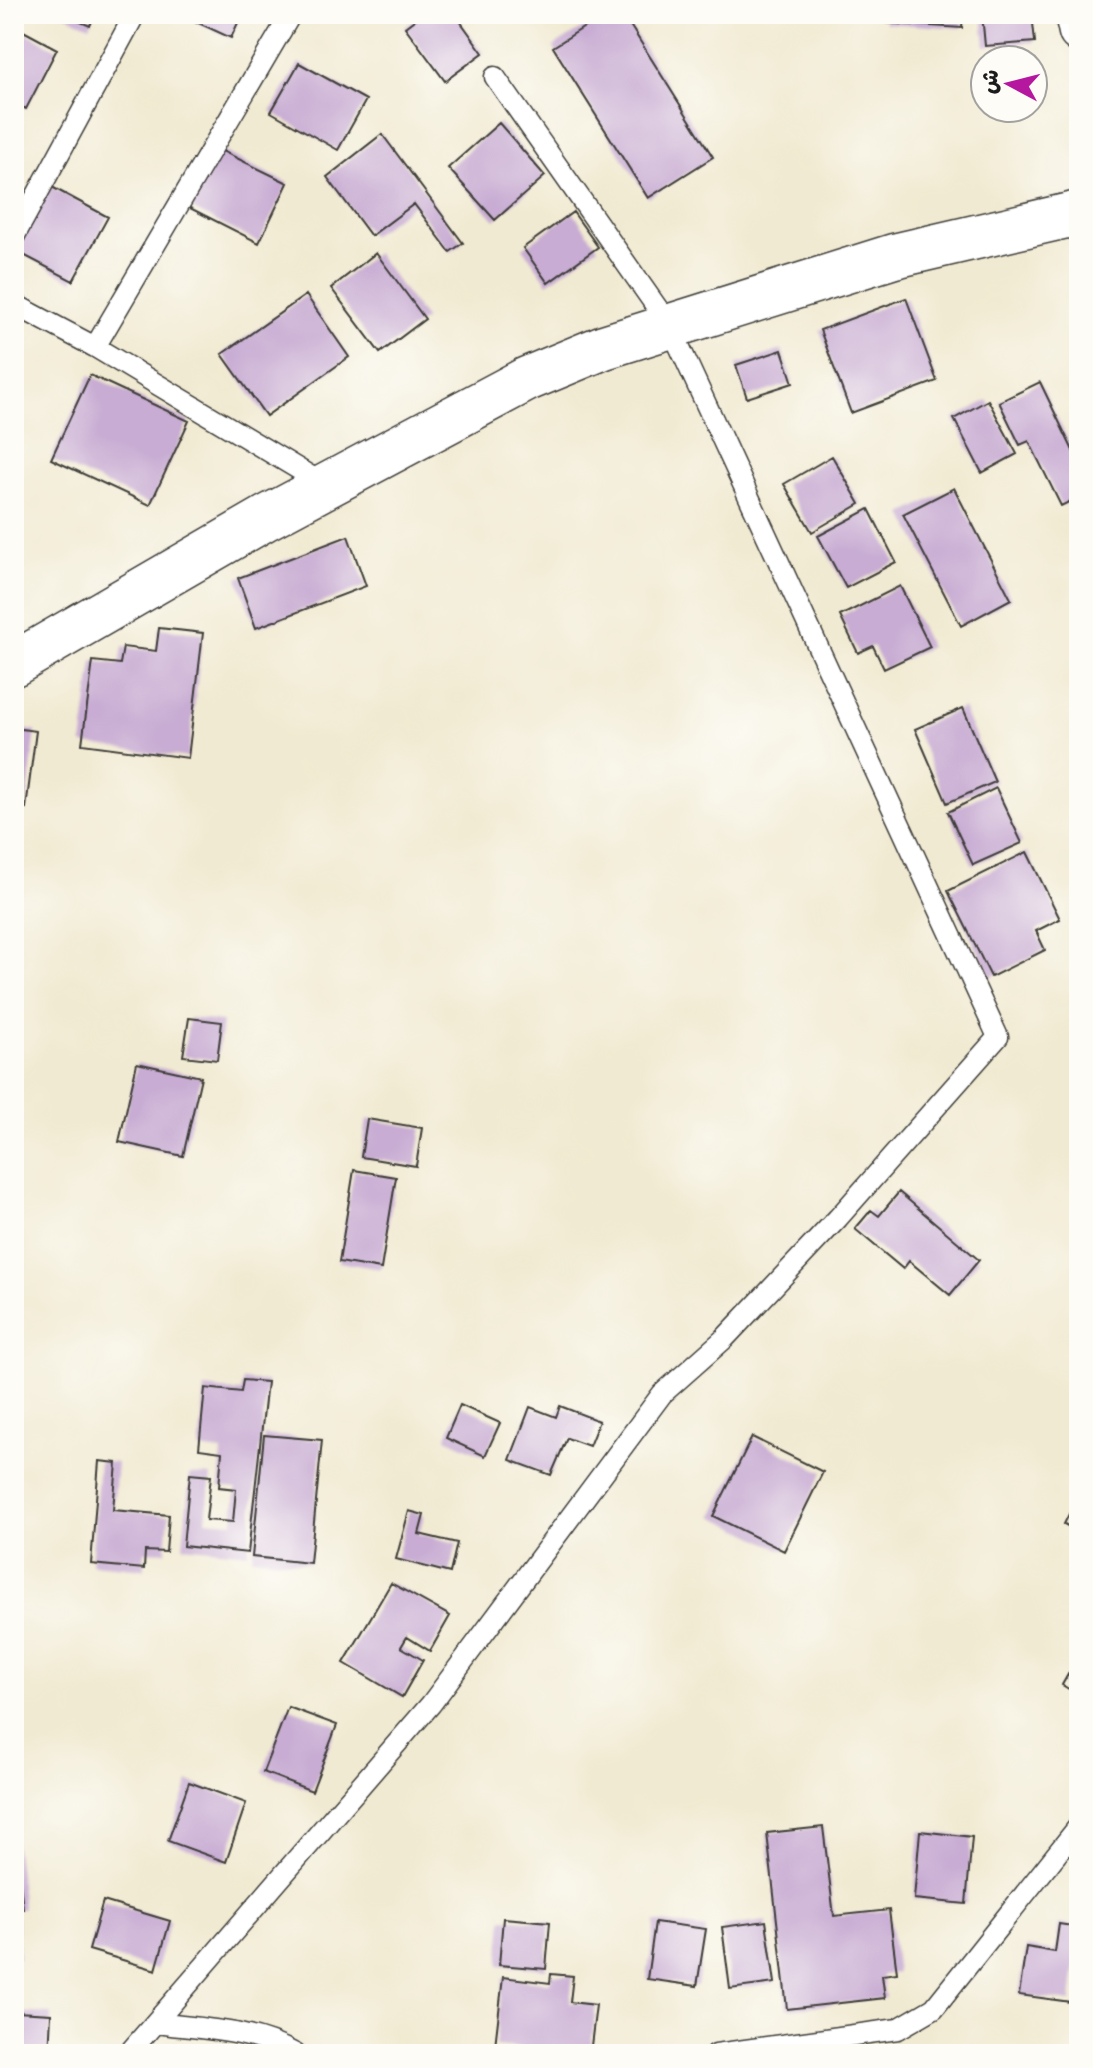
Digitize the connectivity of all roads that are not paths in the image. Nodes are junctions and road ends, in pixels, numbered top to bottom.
1 (135, 14) edge
2 (291, 14) edge
3 (1075, 14) edge
4 (1079, 32) edge
5 (495, 77) dead end
6 (1079, 213) edge
7 (14, 237) edge
8 (14, 304) edge
9 (670, 326) junction
10 (95, 347) junction
11 (325, 486) junction
12 (14, 664) edge
13 (1079, 1826) edge
14 (155, 2023) junction
15 (128, 2054) edge
16 (295, 2054) edge
17 (716, 2054) edge

1 - 7 lane
2 - 10 lane
3 - 4 street
5 - 9 lane
6 - 9 street
8 - 10 lane
9 - 11 street
9 - 14 lane
10 - 11 lane
11 - 12 street
13 - 17 lane
14 - 15 lane
14 - 16 lane

